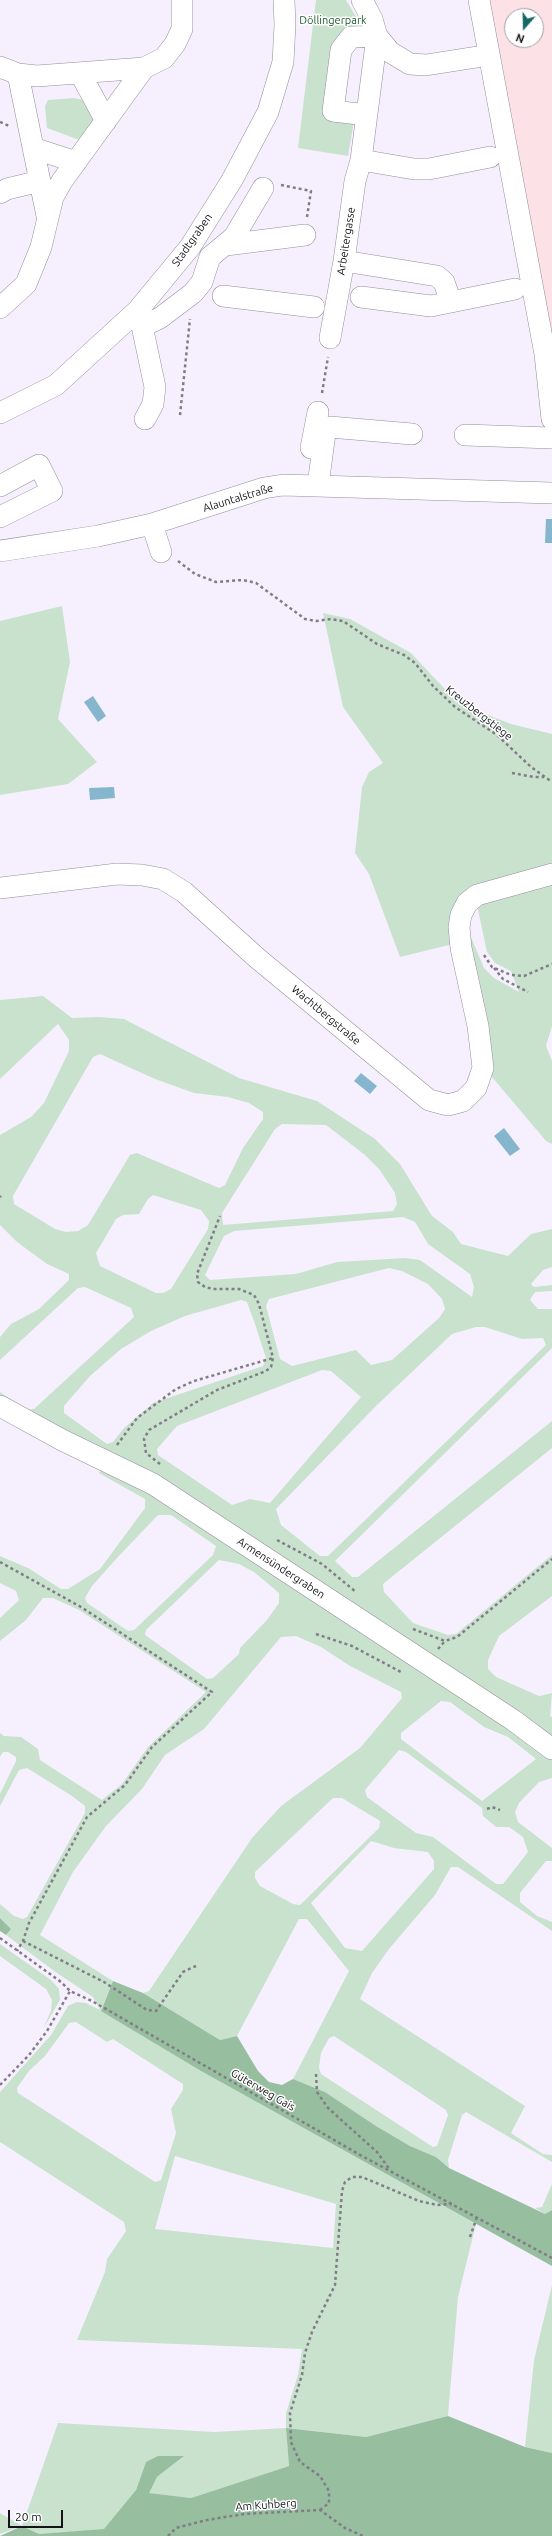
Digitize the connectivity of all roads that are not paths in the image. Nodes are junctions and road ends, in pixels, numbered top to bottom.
1 (182, 0) edge
2 (284, 0) edge
3 (362, 0) edge
4 (479, 0) edge
5 (377, 36) junction
6 (477, 57) dead end
7 (144, 68) junction
8 (9, 70) edge
9 (80, 73) junction
10 (367, 115) junction
11 (106, 121) junction
12 (33, 148) junction
13 (490, 157) dead end
14 (361, 160) junction
15 (76, 162) junction
16 (40, 181) junction
17 (263, 188) road end
18 (0, 193) edge
19 (47, 217) junction
20 (305, 235) road end
21 (226, 244) junction
22 (344, 261) junction
23 (515, 289) dead end
24 (209, 294) junction
25 (361, 297) dead end
26 (451, 302) junction
27 (314, 306) dead end
28 (0, 308) edge
29 (140, 318) junction
30 (330, 338) road end
31 (318, 412) road end
32 (0, 413) edge
33 (145, 419) dead end
34 (552, 419) edge
35 (412, 434) dead end
36 (465, 435) dead end
37 (552, 438) edge
38 (311, 485) junction
39 (0, 486) edge
40 (552, 493) edge
41 (0, 517) edge
42 (152, 524) junction
43 (0, 551) edge
44 (166, 555) road end
45 (552, 874) edge
46 (0, 888) edge
47 (0, 1406) edge
48 (552, 1749) edge

1 - 7 street
2 - 29 street, Stadtgraben
3 - 5 street, Arbeitergasse
4 - 34 street
5 - 6 street
5 - 10 street, Arbeitergasse
5 - 10 street
7 - 9 street
7 - 11 street
8 - 9 street
8 - 12 street
9 - 11 street
10 - 14 street, Arbeitergasse
11 - 15 street
12 - 15 street
12 - 16 street
13 - 14 street
14 - 22 street, Arbeitergasse
15 - 19 street
16 - 18 street
16 - 19 street
17 - 21 street
19 - 28 street
20 - 21 street
21 - 24 street
22 - 26 street
22 - 30 street, Arbeitergasse
23 - 26 street
24 - 27 street
24 - 29 street
25 - 26 street
29 - 32 street, Stadtgraben
29 - 33 street
31 - 38 street
35 - 38 street
36 - 37 street
38 - 40 street, Alauntalstraße
38 - 42 street, Alauntalstraße
39 - 41 street
42 - 43 street, Alauntalstraße
42 - 44 street
45 - 46 street, Wachtbergstraße
47 - 48 street, Armensündergraben

